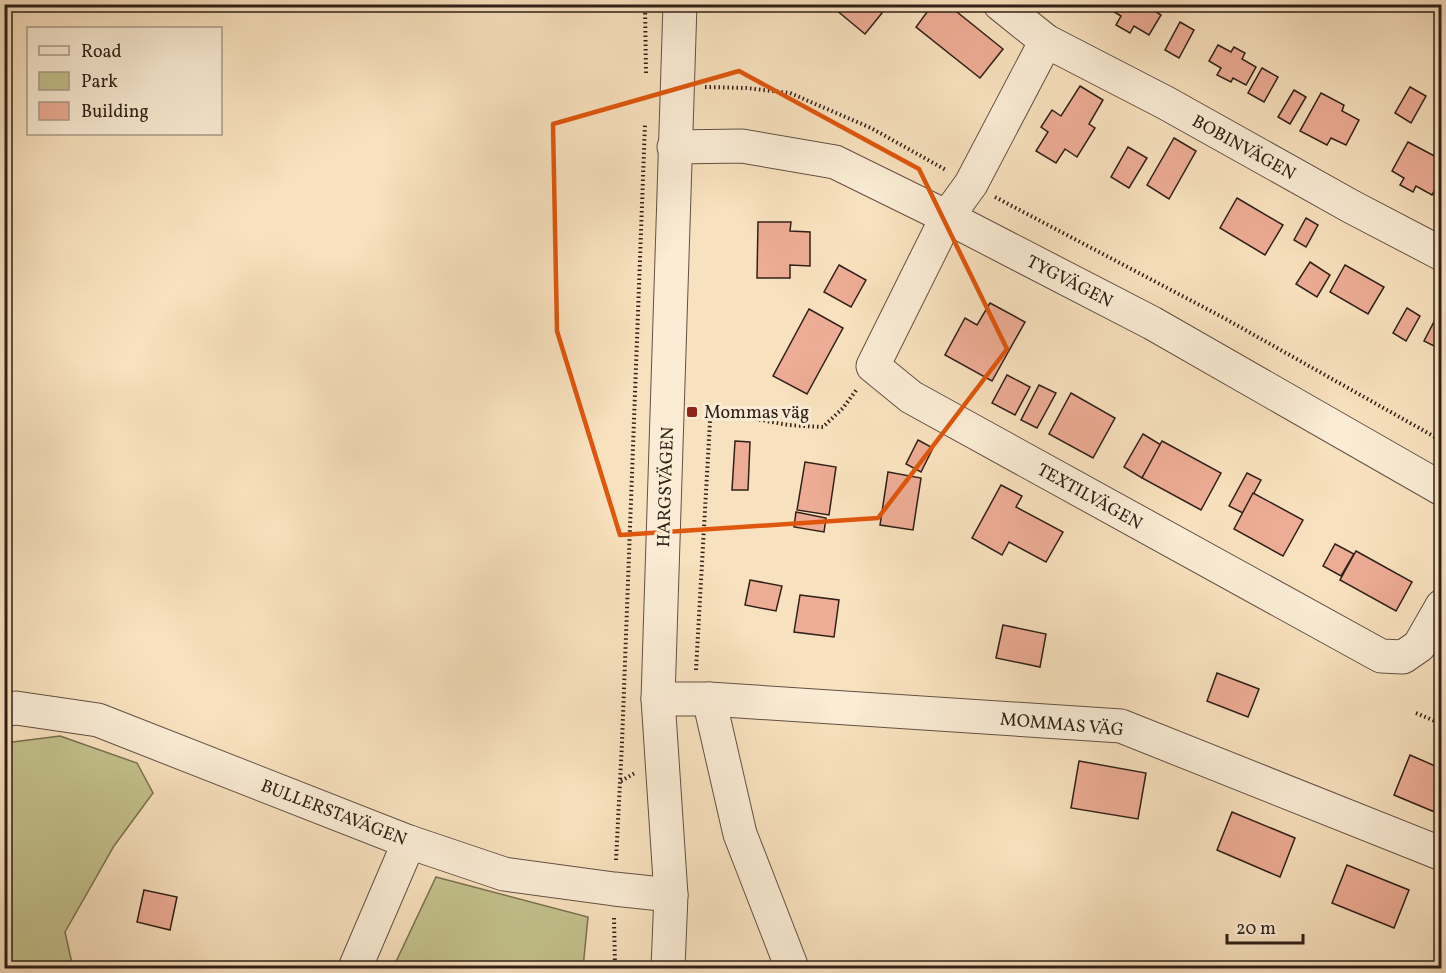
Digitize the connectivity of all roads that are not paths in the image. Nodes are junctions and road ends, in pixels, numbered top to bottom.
1 (680, 4) edge
2 (1000, 4) edge
3 (1046, 41) junction
4 (674, 147) junction
5 (947, 217) junction
6 (1442, 254) edge
7 (1442, 489) edge
8 (1442, 606) edge
9 (702, 688) junction
10 (658, 699) junction
11 (4, 710) edge
12 (409, 842) junction
13 (1442, 854) edge
14 (670, 895) junction
15 (356, 969) edge
16 (668, 969) edge
17 (792, 969) edge

1 - 4 street, HARGSVÄGEN
2 - 3 street, BOBINVÄGEN
3 - 5 street
3 - 6 street, BOBINVÄGEN
4 - 5 street, TYGVÄGEN
4 - 10 street, HARGSVÄGEN
5 - 7 street, TYGVÄGEN
5 - 8 street, TEXTILVÄGEN
9 - 10 street, MOMMAS VÄG
9 - 13 street, MOMMAS VÄG
9 - 17 street
10 - 14 street, HARGSVÄGEN
11 - 12 street, BULLERSTAVÄGEN
12 - 14 street, BULLERSTAVÄGEN
12 - 15 street
14 - 16 street, HARGSVÄGEN

